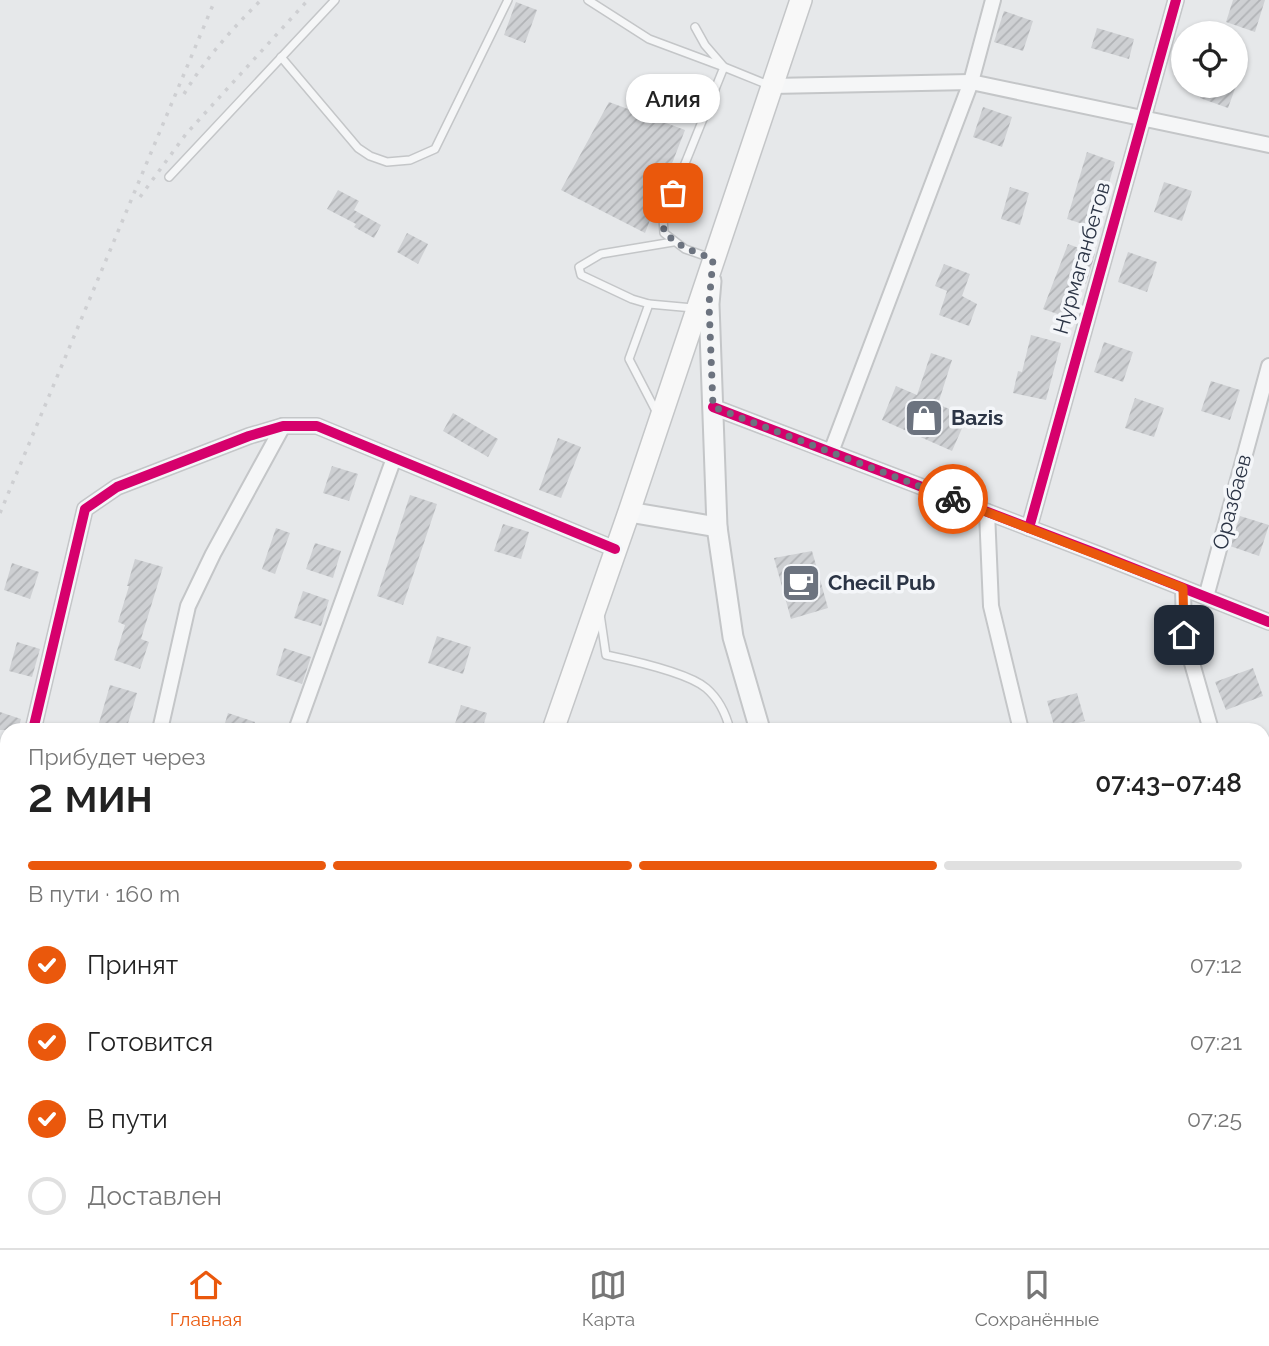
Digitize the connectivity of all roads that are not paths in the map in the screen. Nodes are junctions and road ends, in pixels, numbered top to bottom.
1 (334, 0) edge
2 (508, 0) edge
3 (588, 0) edge
4 (801, 0) edge
5 (993, 0) edge
6 (1176, 0) edge
7 (695, 27) dead end
8 (281, 57) junction
9 (724, 67) junction
10 (971, 82) junction
11 (772, 86) junction
12 (1142, 120) junction
13 (1269, 145) edge
14 (169, 177) dead end
15 (673, 242) junction
16 (713, 259) junction
17 (649, 304) junction
18 (696, 308) junction
19 (1269, 366) edge
20 (713, 407) junction
21 (659, 419) junction
22 (283, 426) junction
23 (831, 452) junction
24 (394, 458) junction
25 (629, 512) junction
26 (987, 512) junction
27 (717, 527) junction
28 (1029, 528) junction
29 (615, 549) junction
30 (1183, 588) junction
31 (1206, 597) junction
32 (598, 599) junction
33 (1269, 622) edge
34 (35, 723) edge
35 (162, 723) edge
36 (299, 723) edge
37 (555, 723) edge
38 (728, 723) edge
39 (758, 723) edge
40 (1019, 723) edge
41 (1209, 723) edge

1 - 8 lane
2 - 8 lane
3 - 9 lane
4 - 11 main road
5 - 10 street
6 - 12 street, Нурмаганбетов
7 - 9 lane
8 - 14 lane
9 - 11 lane
9 - 15 lane
10 - 11 street
10 - 12 street
10 - 23 street
11 - 16 main road
12 - 13 street
12 - 28 street, Нурмаганбетов
15 - 16 lane
15 - 17 lane
16 - 18 main road
16 - 20 street
17 - 18 lane
17 - 21 lane
18 - 21 main road
19 - 31 street, Оразбаев
20 - 23 street
20 - 27 street
21 - 25 main road
22 - 24 street
22 - 34 street
22 - 35 street
23 - 26 street
24 - 29 street
24 - 36 street
25 - 27 street
25 - 29 main road
26 - 28 street
26 - 40 street
27 - 39 street
28 - 30 street
29 - 32 main road
30 - 31 street
30 - 41 street
31 - 33 street
32 - 37 main road
32 - 38 lane

